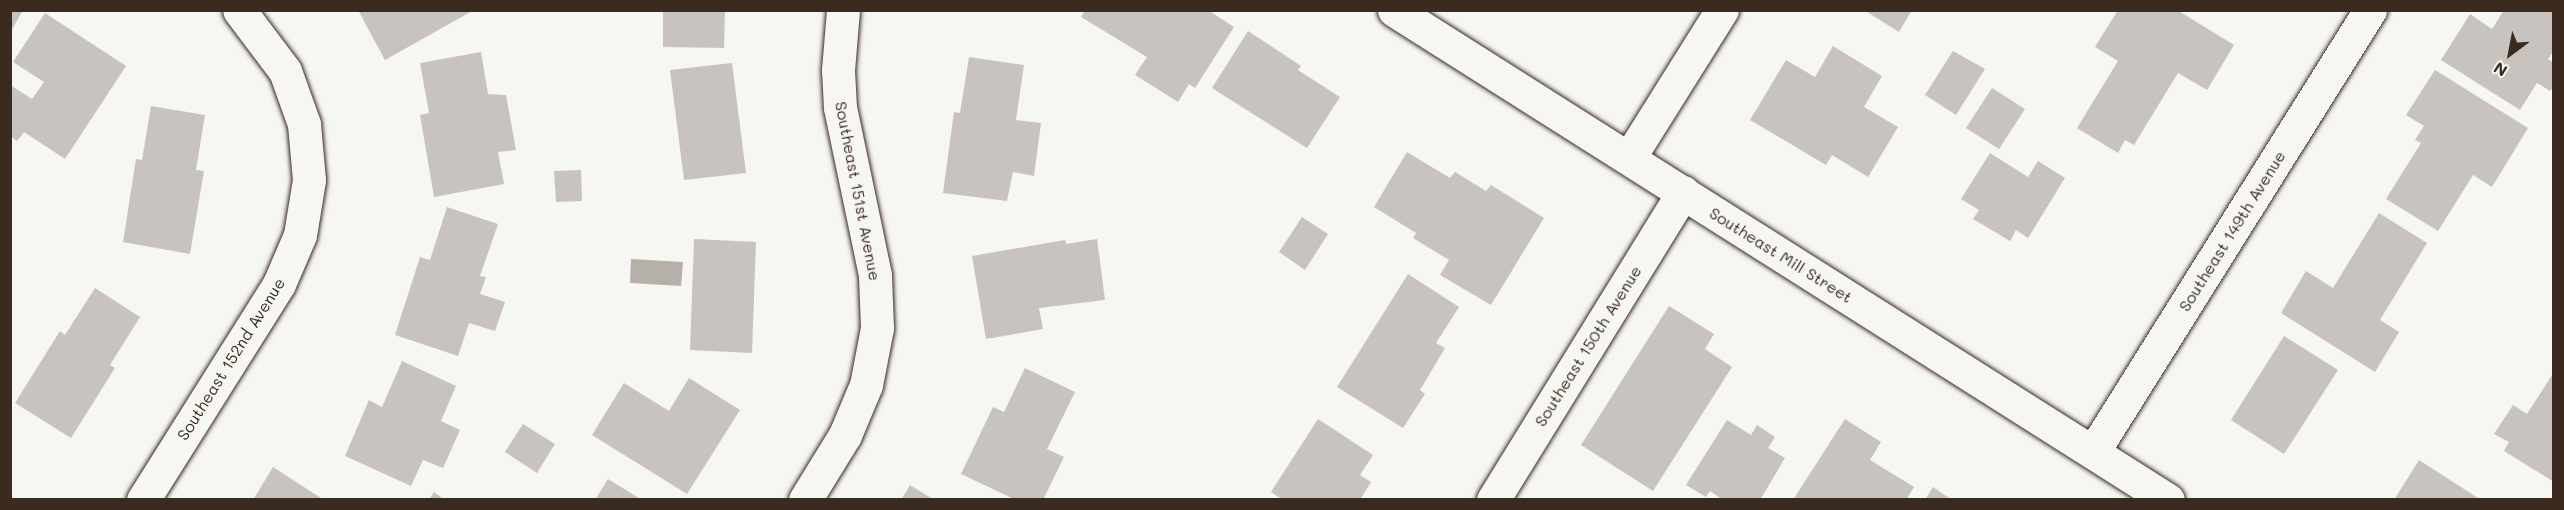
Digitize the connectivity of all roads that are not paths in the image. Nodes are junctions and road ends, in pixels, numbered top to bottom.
1 (239, 10) edge
2 (843, 10) edge
3 (1394, 10) edge
4 (1722, 10) edge
5 (2370, 10) edge
6 (1629, 158) junction
7 (1683, 192) junction
8 (2093, 452) junction
9 (142, 500) edge
10 (805, 500) edge
11 (1493, 500) edge
12 (2168, 500) edge

1 - 9 street, Southeast 152nd Avenue
2 - 10 street, Southeast 151st Avenue
3 - 6 street, Southeast Mill Street
4 - 6 street
5 - 8 street, Southeast 149th Avenue
6 - 7 street, Southeast Mill Street
7 - 8 street, Southeast Mill Street
7 - 11 street, Southeast 150th Avenue
8 - 12 street, Southeast Mill Street

